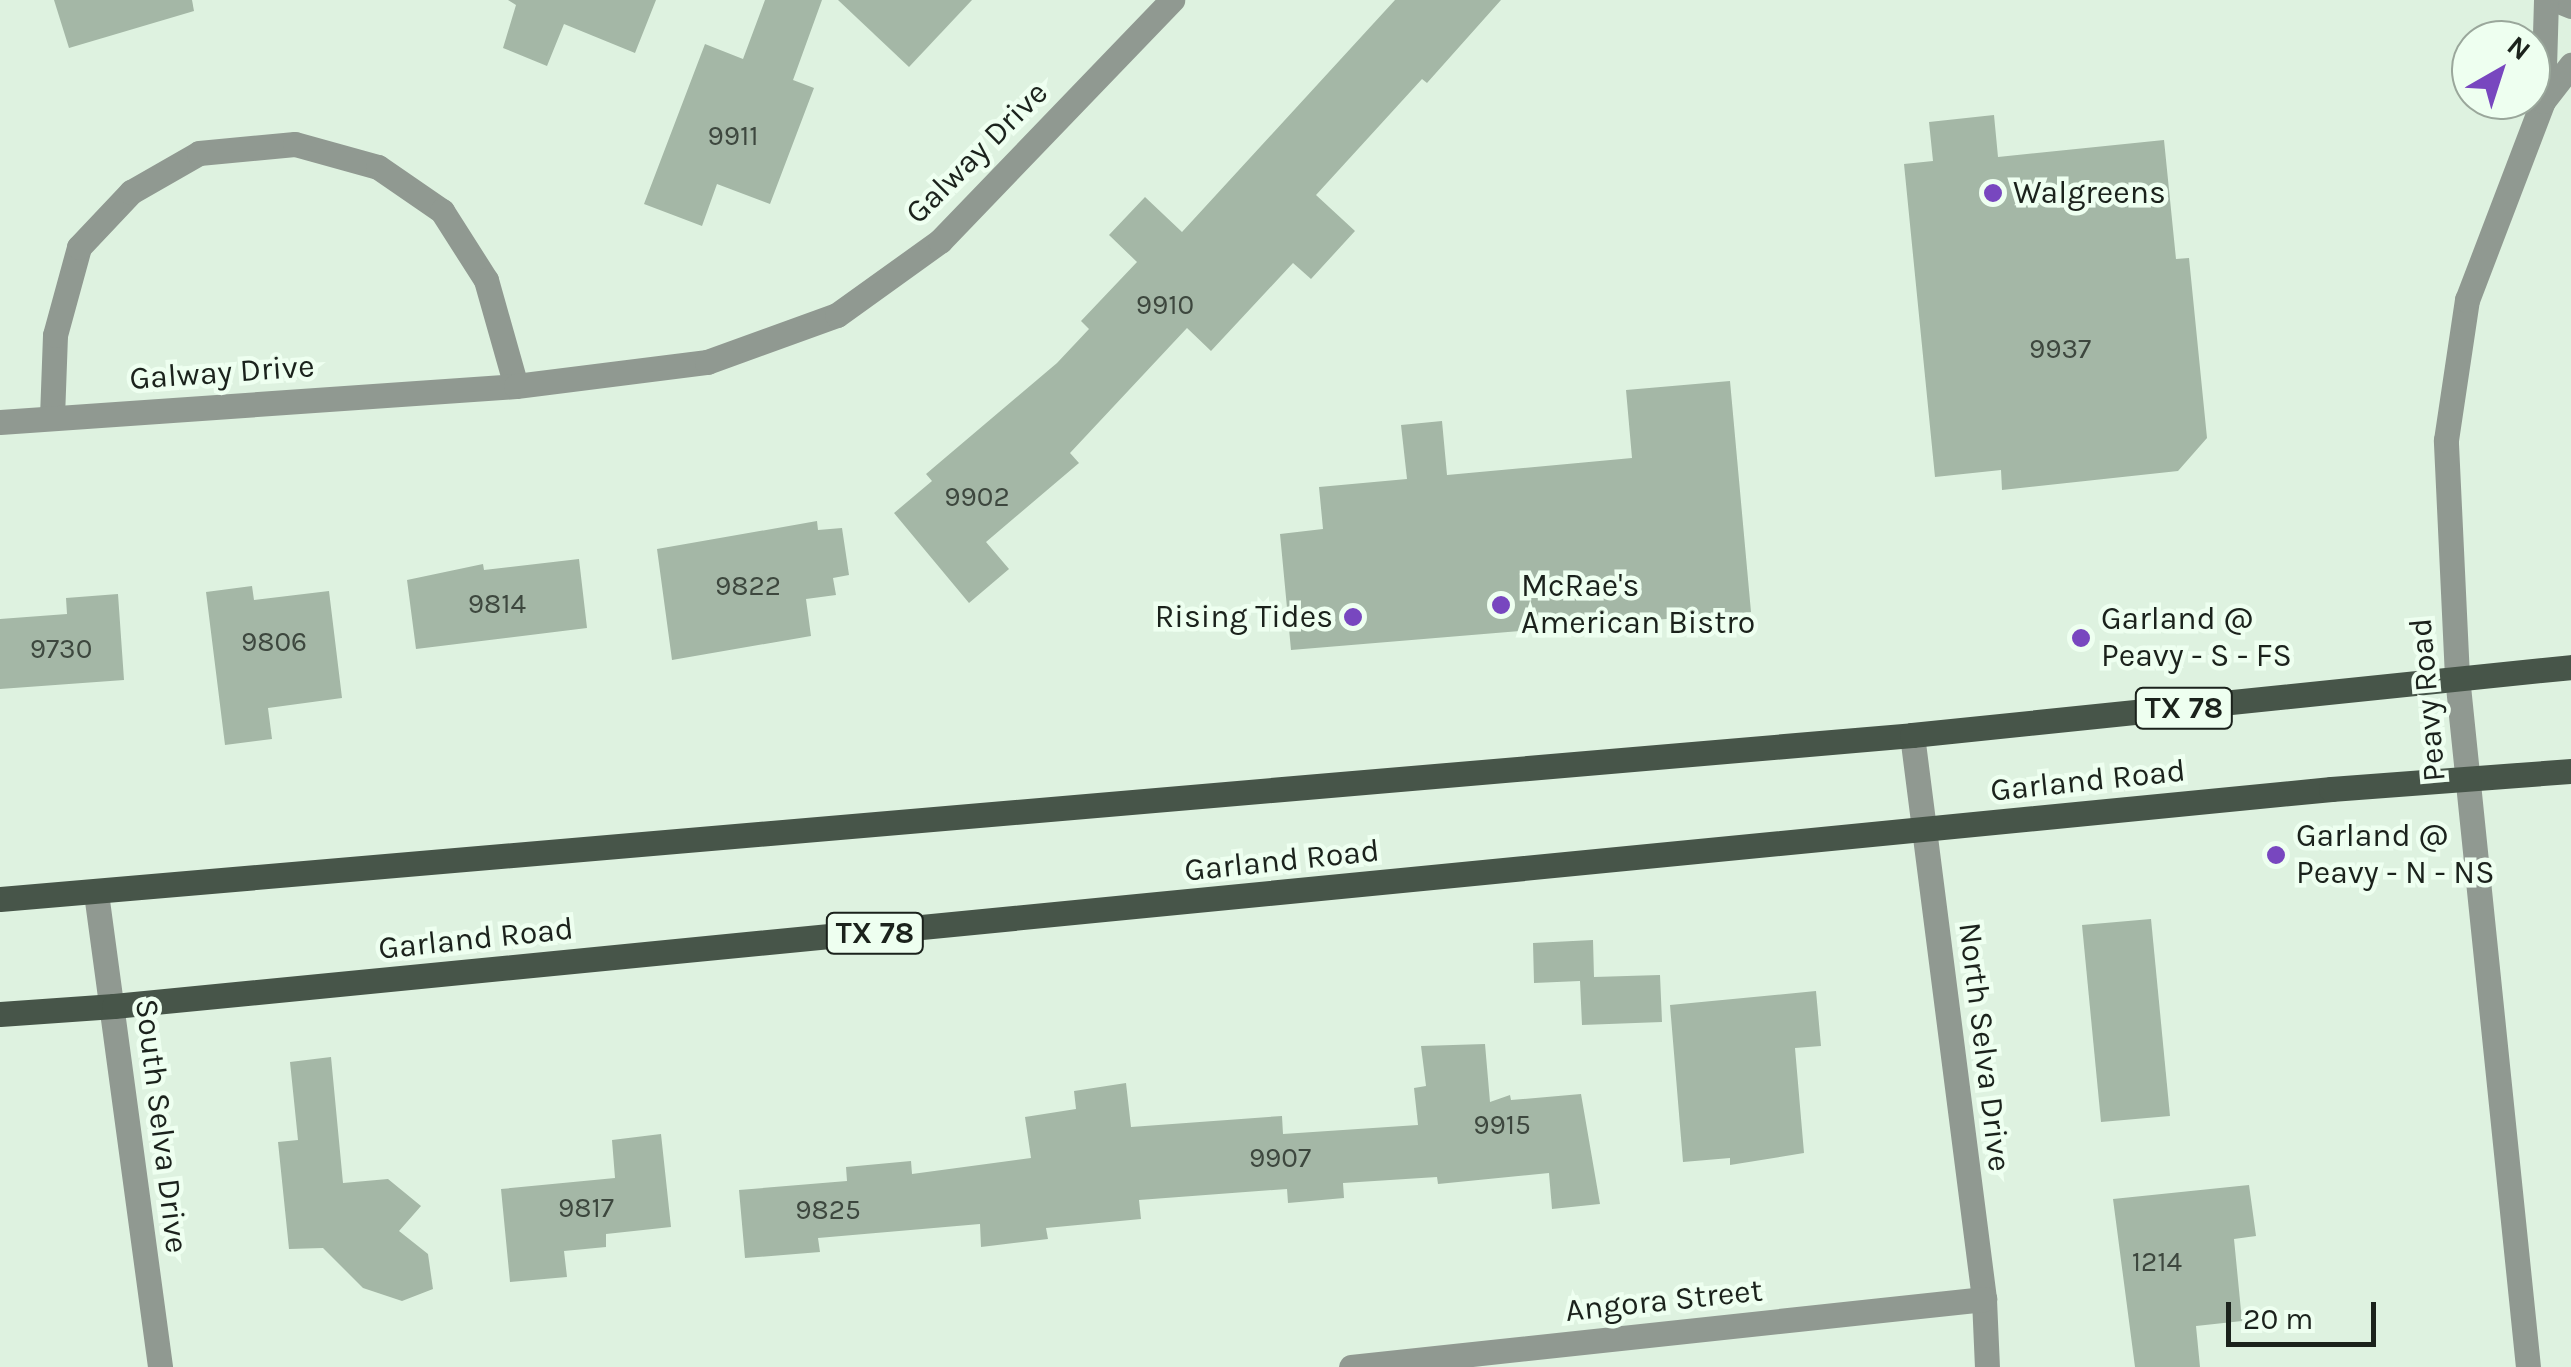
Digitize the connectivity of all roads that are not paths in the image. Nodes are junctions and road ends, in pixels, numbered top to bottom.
1 (1172, 0) edge
2 (2556, 0) edge
3 (2571, 6) edge
4 (2571, 66) edge
5 (2551, 91) edge
6 (2536, 120) edge
7 (516, 386) junction
8 (52, 417) junction
9 (0, 422) edge
10 (2571, 667) edge
11 (2457, 677) junction
12 (1912, 735) junction
13 (2571, 772) edge
14 (2467, 779) junction
15 (1924, 831) junction
16 (96, 893) junction
17 (0, 899) edge
18 (114, 1006) junction
19 (0, 1014) edge
20 (1984, 1299) junction
21 (160, 1367) edge
22 (1351, 1367) edge
23 (1987, 1367) edge
24 (2528, 1367) edge

1 - 7 street, Galway Drive
2 - 3 street
4 - 5 street, Peavy Road
6 - 11 street, Peavy Road
7 - 8 street, Galway Drive
7 - 8 street
8 - 9 street, Galway Drive
10 - 11 main road, Garland Road / TX 78
11 - 12 main road, Garland Road / TX 78
11 - 14 street, Peavy Road
12 - 15 street, North Selva Drive
12 - 16 main road, Garland Road / TX 78
13 - 14 main road, Garland Road / TX 78
14 - 15 main road, Garland Road / TX 78
14 - 24 street, Peavy Road
15 - 18 main road, Garland Road / TX 78
15 - 20 street, North Selva Drive
16 - 17 main road, Garland Road / TX 78
16 - 18 street, South Selva Drive
18 - 19 main road, Garland Road / TX 78
18 - 21 street, South Selva Drive
20 - 22 street, Angora Street
20 - 23 street, North Selva Drive

